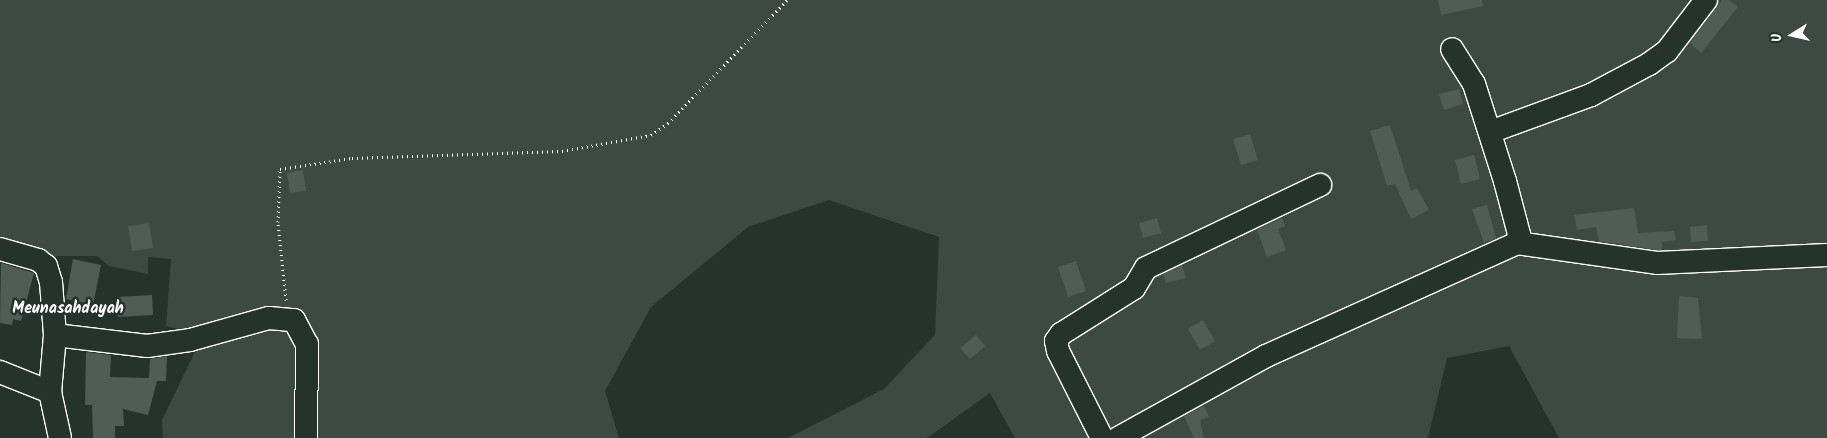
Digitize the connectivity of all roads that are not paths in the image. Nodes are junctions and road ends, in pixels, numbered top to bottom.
1 (1706, 0) edge
2 (1452, 49) dead end
3 (1490, 132) junction
4 (1320, 184) dead end
5 (1517, 243) junction
6 (0, 250) edge
7 (1827, 255) edge
8 (55, 335) junction
9 (0, 372) edge
10 (50, 392) junction
11 (60, 438) edge
12 (306, 438) edge
13 (1102, 438) edge
14 (1118, 438) edge

1 - 3 street
2 - 3 street
3 - 5 street
4 - 13 street
5 - 7 street
5 - 14 street
6 - 8 street
8 - 10 street
8 - 12 street
9 - 10 street
10 - 11 street

